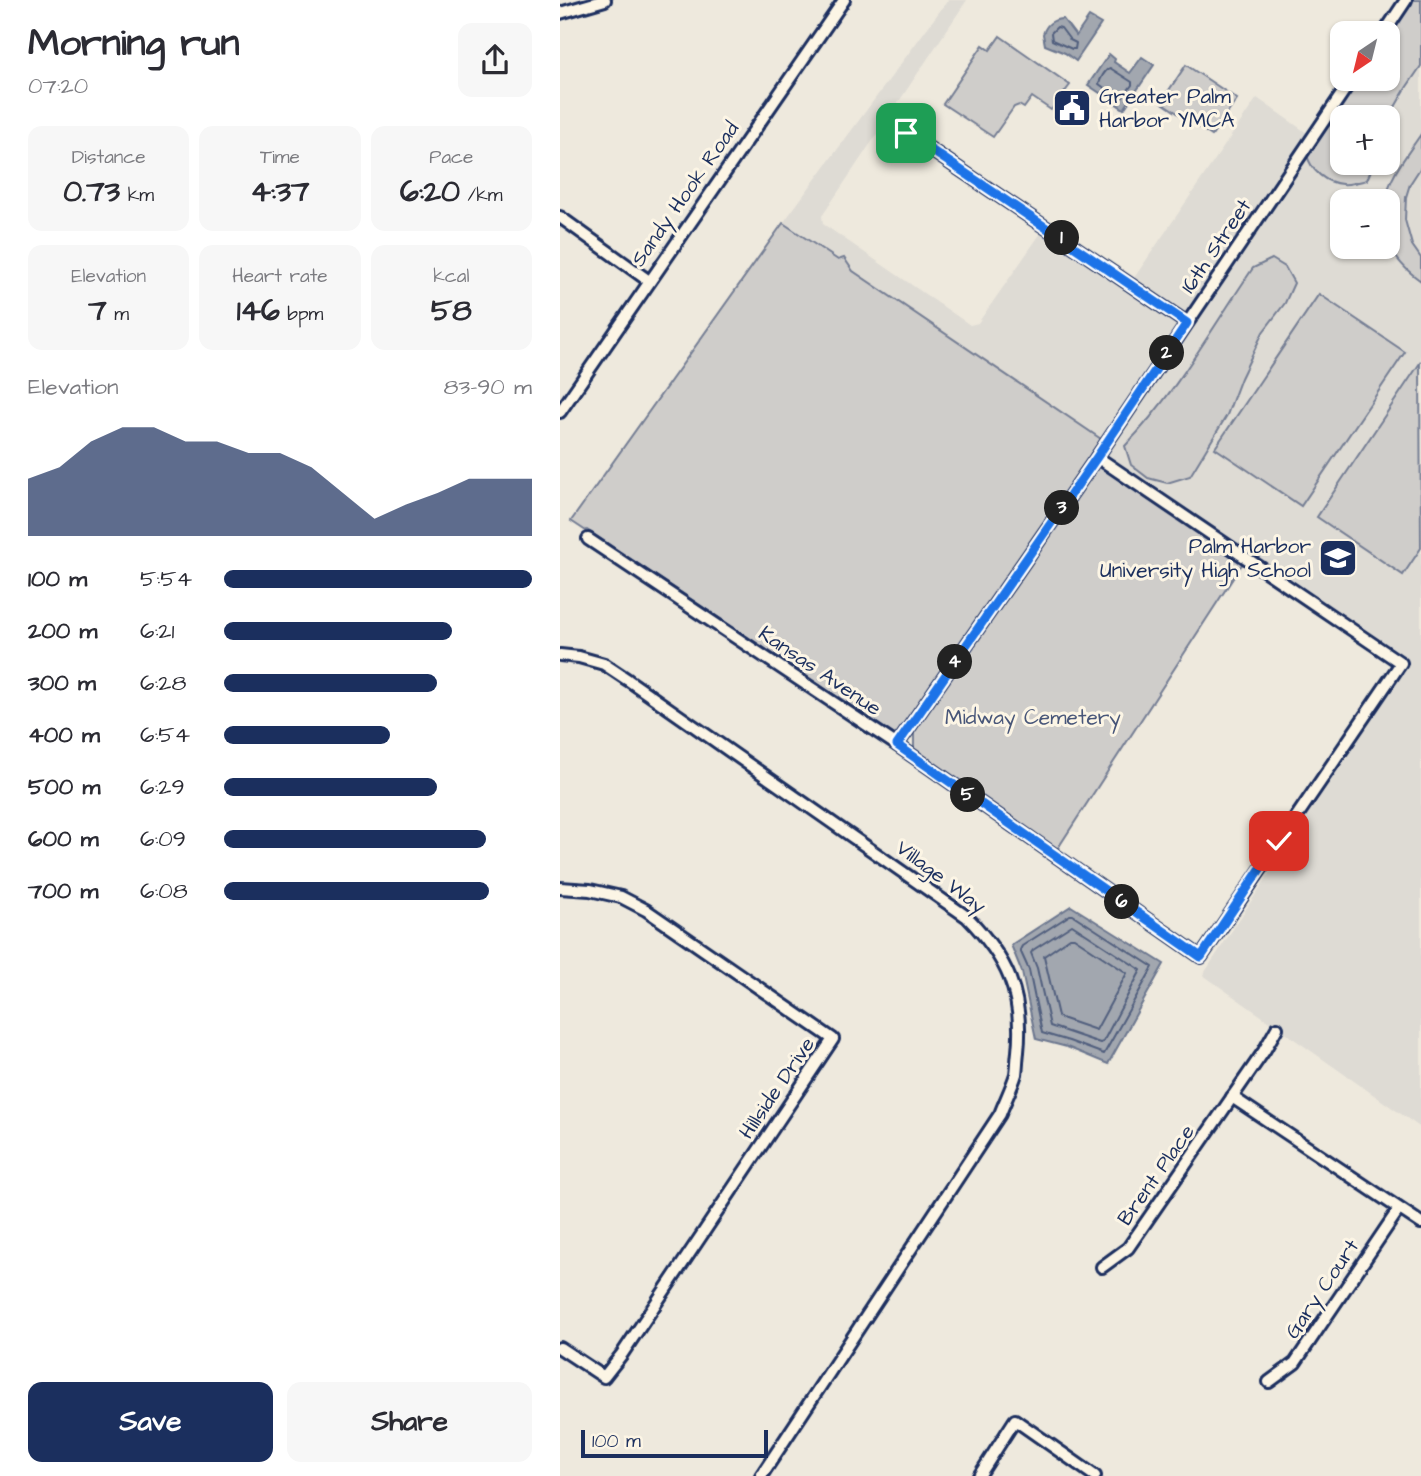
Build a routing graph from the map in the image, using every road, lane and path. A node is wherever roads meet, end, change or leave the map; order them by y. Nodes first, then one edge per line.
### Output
1 (606, 0) edge
2 (844, 0) edge
3 (1406, 0) edge
4 (560, 13) edge
5 (1392, 21) edge
6 (1344, 91) edge
7 (906, 133) dead end
8 (560, 217) edge
9 (649, 281) junction
10 (1187, 323) junction
11 (560, 412) edge
12 (1097, 457) junction
13 (588, 539) dead end
14 (560, 655) edge
15 (897, 745) junction
16 (560, 888) edge
17 (1277, 1028) dead end
18 (1233, 1097) junction
19 (1399, 1209) junction
20 (1421, 1223) edge
21 (1102, 1267) dead end
22 (560, 1348) edge
23 (1269, 1382) dead end
24 (761, 1476) edge
25 (979, 1476) edge
26 (1095, 1476) edge

1 - 4 street
2 - 9 street, Sandy Hook Road
3 - 5 street
6 - 10 street, 16th Street
7 - 10 street
8 - 9 street
9 - 11 street, Sandy Hook Road
10 - 12 street, 16th Street
12 - 15 street, 16th Street
12 - 15 street, Kansas Avenue
13 - 15 street, Kansas Avenue
14 - 24 street, Village Way
16 - 22 street, Hillside Drive
17 - 18 street, Brent Place
18 - 19 street
18 - 21 street, Brent Place
19 - 20 street
19 - 23 street, Gary Court
25 - 26 street

